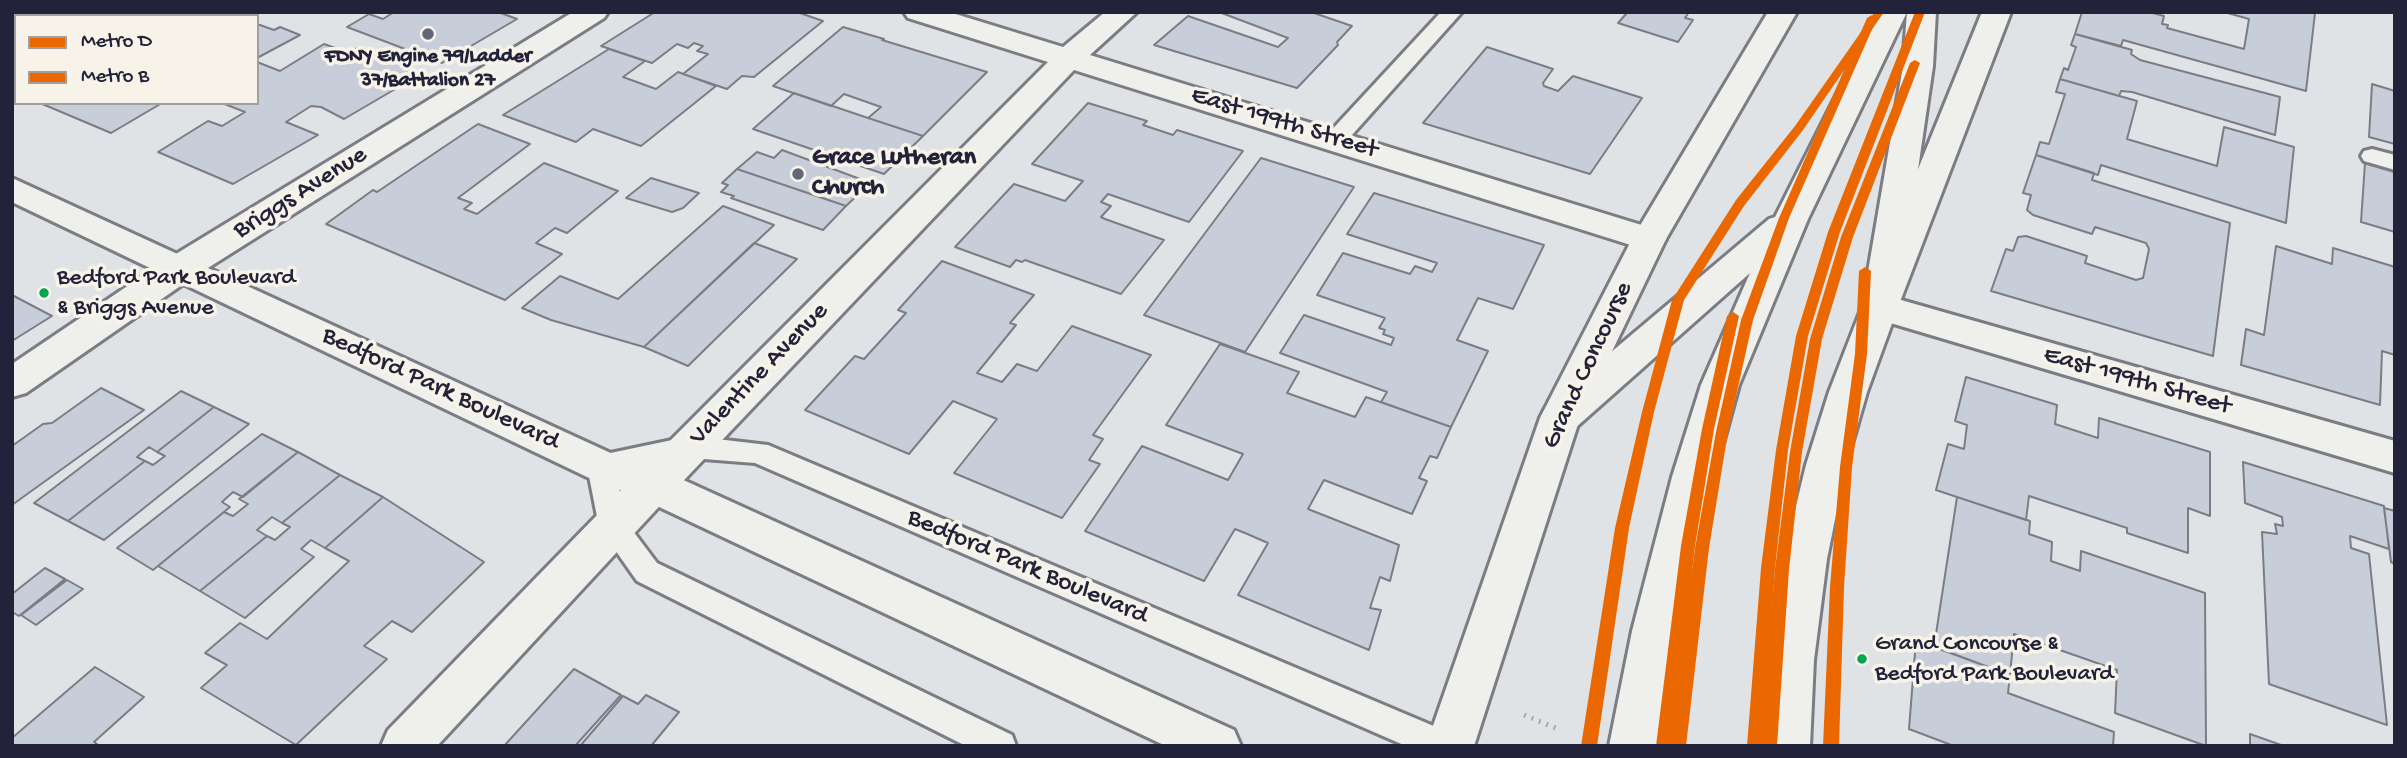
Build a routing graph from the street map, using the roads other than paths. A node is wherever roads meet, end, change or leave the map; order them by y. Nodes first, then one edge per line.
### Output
1 (594, 12) edge
2 (918, 12) edge
3 (1123, 12) edge
4 (1452, 12) edge
5 (1783, 12) edge
6 (1872, 12) edge
7 (1893, 12) edge
8 (1922, 12) edge
9 (1997, 12) edge
10 (1070, 57) junction
11 (1867, 65) junction
12 (1335, 140) junction
13 (2372, 156) dead end
14 (2395, 163) edge
15 (12, 189) edge
16 (1791, 219) junction
17 (1649, 239) junction
18 (180, 269) junction
19 (1880, 307) junction
20 (12, 383) edge
21 (1560, 418) junction
22 (691, 446) junction
23 (2395, 457) edge
24 (601, 466) junction
25 (653, 485) junction
26 (613, 527) junction
27 (405, 746) edge
28 (1000, 746) edge
29 (1217, 746) edge
30 (1443, 746) edge
31 (1450, 746) edge
32 (1633, 746) edge
33 (1786, 746) edge

1 - 18 street, Briggs Avenue
2 - 10 street, East 199th Street
3 - 10 street, Valentine Avenue
4 - 12 lane
5 - 17 street, Grand Concourse
6 - 11 street
7 - 11 street
8 - 19 street
9 - 19 street
10 - 12 street, East 199th Street
10 - 22 street, Valentine Avenue
11 - 16 street
12 - 17 street, East 199th Street
13 - 14 lane
15 - 18 street, Bedford Park Boulevard
16 - 21 street
16 - 32 street
17 - 21 street, Grand Concourse
18 - 20 street, Briggs Avenue
18 - 24 street, Bedford Park Boulevard
19 - 23 street, East 199th Street
19 - 33 street
21 - 31 street, Grand Concourse
22 - 24 lane, Bedford Park Boulevard
22 - 25 street, Valentine Avenue
22 - 30 lane, Bedford Park Boulevard
24 - 25 street, Bedford Park Boulevard
24 - 26 lane
25 - 26 street, Valentine Avenue
25 - 29 street, Bedford Park Boulevard
26 - 27 street, Valentine Avenue
26 - 28 lane

